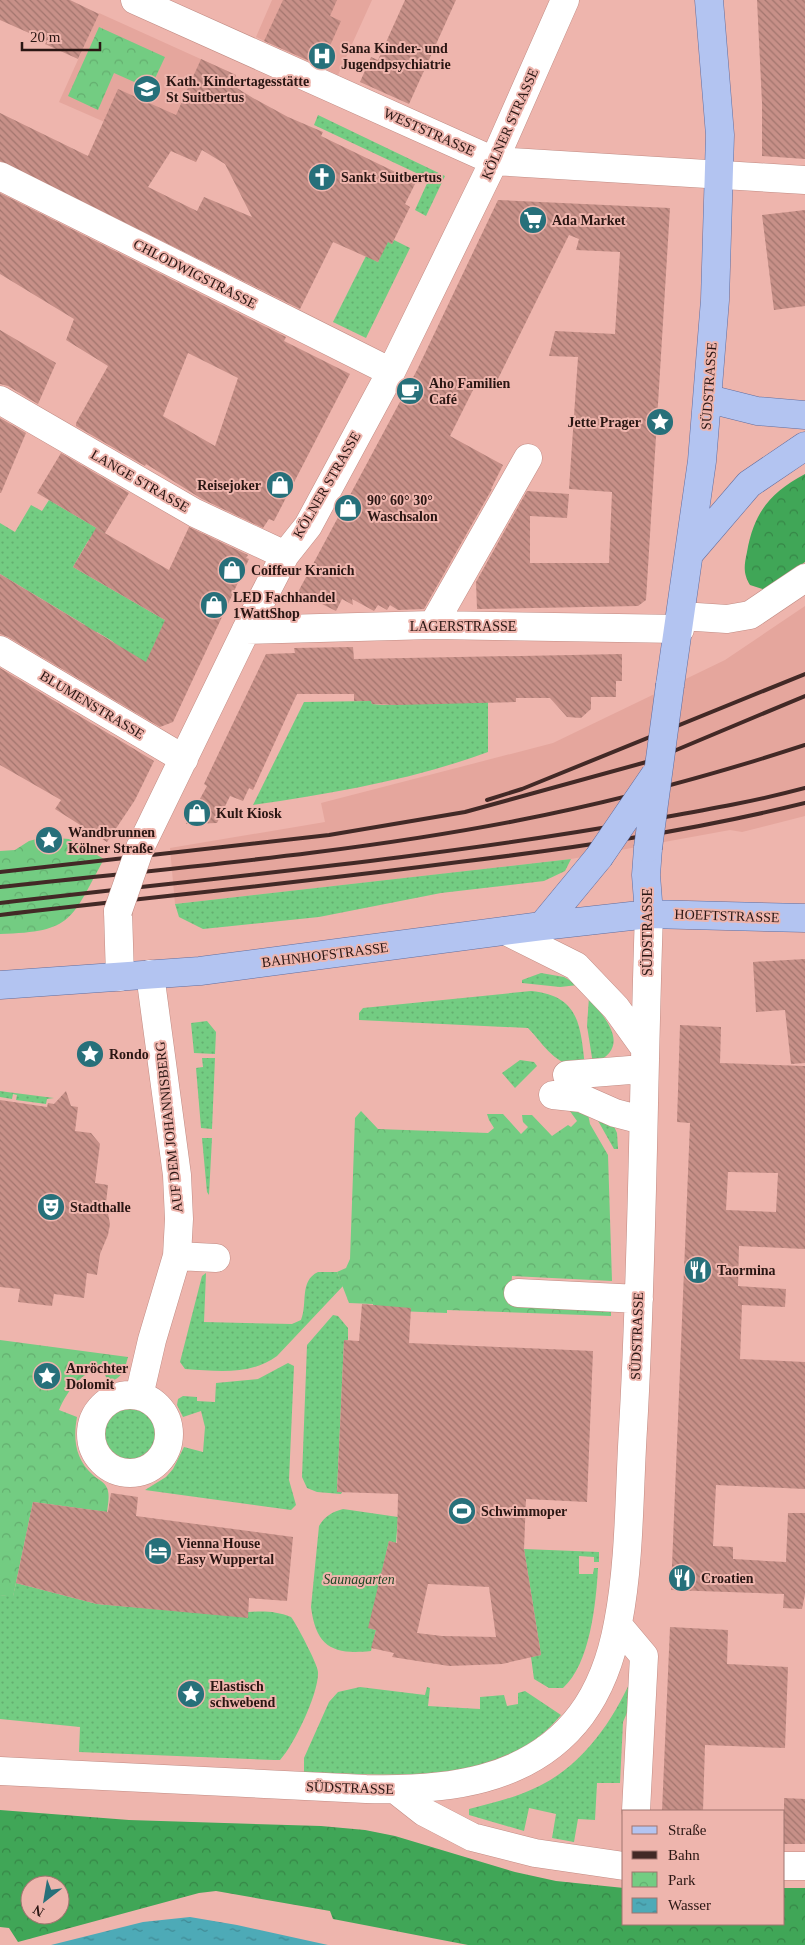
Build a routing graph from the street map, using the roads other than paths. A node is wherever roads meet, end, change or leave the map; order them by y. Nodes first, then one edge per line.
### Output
1 (135, 0) edge
2 (566, 0) edge
3 (709, 0) edge
4 (494, 161) junction
5 (0, 176) edge
6 (719, 176) junction
7 (805, 180) edge
8 (390, 372) junction
9 (709, 399) junction
10 (0, 400) edge
11 (805, 415) edge
12 (805, 446) edge
13 (528, 458) dead end
14 (690, 554) junction
15 (285, 555) junction
16 (805, 578) edge
17 (680, 622) junction
18 (432, 625) junction
19 (246, 630) junction
20 (0, 650) edge
21 (184, 759) junction
22 (659, 770) junction
23 (649, 914) junction
24 (805, 918) edge
25 (542, 926) junction
26 (506, 931) junction
27 (150, 974) junction
28 (120, 976) junction
29 (0, 985) edge
30 (644, 1058) junction
31 (642, 1120) junction
32 (177, 1256) junction
33 (216, 1258) dead end
34 (518, 1293) dead end
35 (639, 1299) junction
36 (139, 1396) dead end
37 (618, 1625) junction
38 (0, 1771) edge
39 (396, 1790) junction
40 (636, 1810) edge
41 (622, 1866) edge
42 (785, 1866) edge
43 (805, 1866) edge

1 - 4 street, WESTSTRASSE
2 - 4 street, KÖLNER STRASSE
3 - 6 main road, SÜDSTRASSE
4 - 6 street, WESTSTRASSE
4 - 8 street, KÖLNER STRASSE
5 - 8 street, CHLODWIGSTRASSE
6 - 7 street, WESTSTRASSE
6 - 9 main road, SÜDSTRASSE
8 - 15 street, KÖLNER STRASSE
9 - 11 main road
9 - 14 main road, SÜDSTRASSE
10 - 15 street, LANGE STRASSE
12 - 14 main road
13 - 18 street
14 - 17 main road, SÜDSTRASSE
15 - 19 street, KÖLNER STRASSE
16 - 17 street, LAGERSTRASSE
17 - 18 street, LAGERSTRASSE
17 - 22 main road, SÜDSTRASSE, bridge
18 - 19 street, LAGERSTRASSE
19 - 21 street, KÖLNER STRASSE
20 - 21 street, BLUMENSTRASSE
21 - 28 street, KÖLNER STRASSE, bridge
22 - 23 main road, SÜDSTRASSE, bridge
22 - 25 main road, bridge
23 - 24 main road, HOEFTSTRASSE
23 - 25 main road, BAHNHOFSTRASSE
23 - 30 street, SÜDSTRASSE
25 - 26 main road, BAHNHOFSTRASSE
26 - 27 main road, BAHNHOFSTRASSE
26 - 30 street
27 - 28 main road, BAHNHOFSTRASSE
27 - 32 street, AUF DEM JOHANNISBERG
28 - 29 main road, BAHNHOFSTRASSE
30 - 31 street, SÜDSTRASSE
30 - 31 street
31 - 35 street, SÜDSTRASSE
32 - 33 street
32 - 36 street, AUF DEM JOHANNISBERG
34 - 35 street
35 - 37 street, SÜDSTRASSE
37 - 39 street, SÜDSTRASSE
37 - 40 street
38 - 39 street, SÜDSTRASSE
39 - 41 street
42 - 43 street

